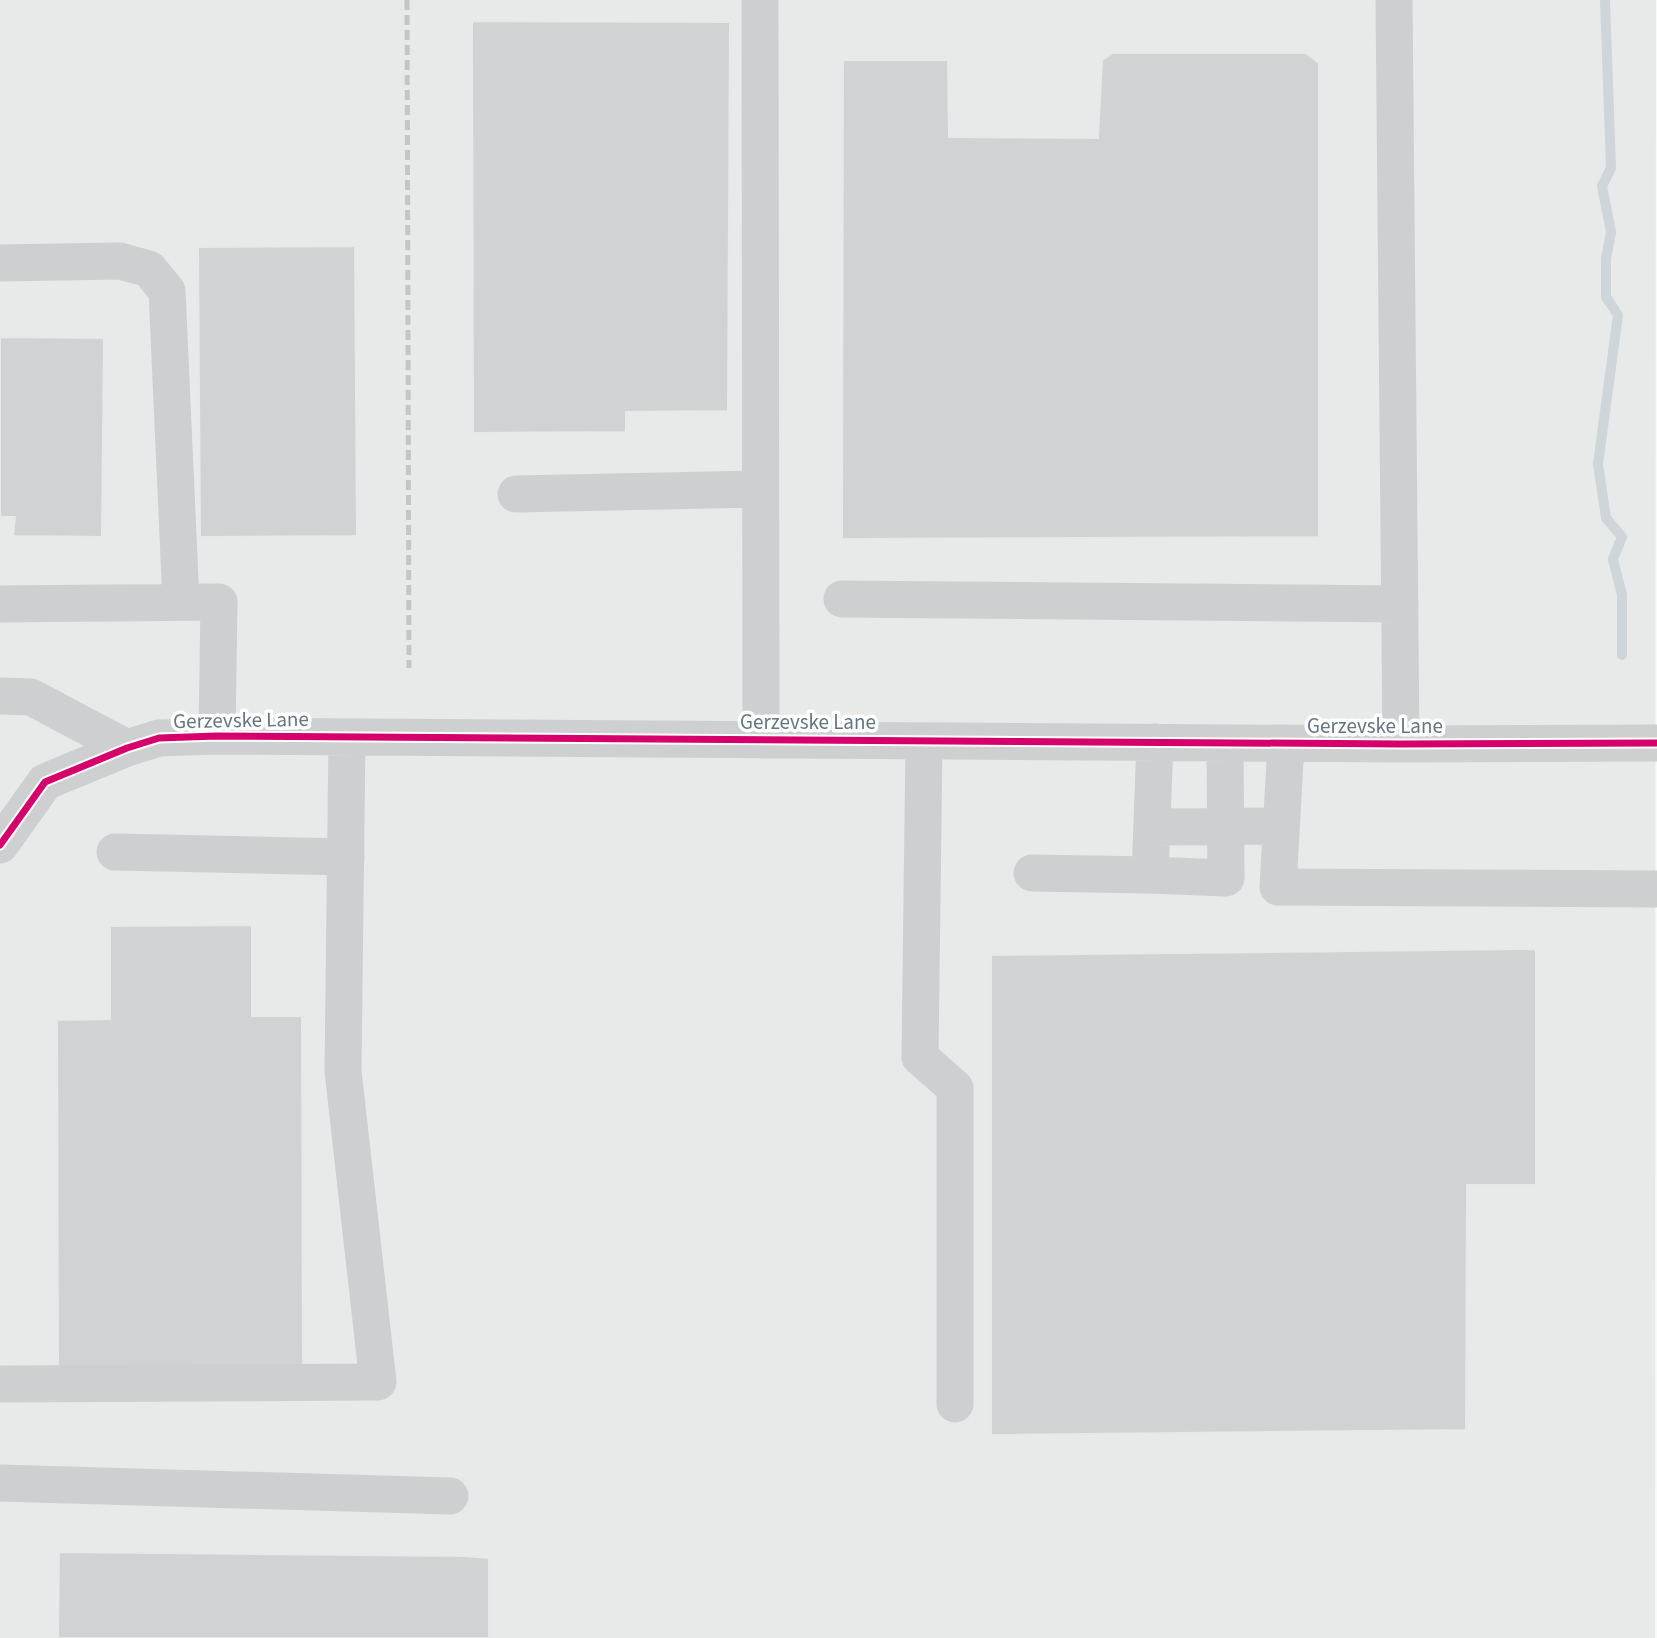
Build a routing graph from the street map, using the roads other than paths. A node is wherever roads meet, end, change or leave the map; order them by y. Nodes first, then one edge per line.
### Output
1 (760, 0) edge
2 (1394, 0) edge
3 (0, 264) edge
4 (759, 489) junction
5 (516, 494) dead end
6 (842, 599) dead end
7 (181, 602) junction
8 (0, 604) edge
9 (1400, 604) junction
10 (0, 696) edge
11 (218, 736) junction
12 (347, 737) junction
13 (761, 740) junction
14 (924, 741) junction
15 (1155, 743) junction
16 (1224, 743) junction
17 (1286, 743) junction
18 (1657, 743) edge
19 (1401, 744) junction
20 (127, 748) junction
21 (1225, 826) junction
22 (1282, 826) junction
23 (1152, 827) junction
24 (0, 845) edge
25 (115, 852) dead end
26 (346, 857) junction
27 (1032, 873) dead end
28 (1150, 875) junction
29 (1657, 889) edge
30 (0, 1384) edge
31 (955, 1404) dead end
32 (0, 1483) edge
33 (450, 1496) dead end

1 - 4 street
2 - 9 street
3 - 7 street
4 - 5 street
4 - 13 street
6 - 9 street
7 - 8 street
7 - 11 street
9 - 19 street
10 - 20 street
11 - 12 street, Gerzevske Lane
11 - 20 street, Gerzevske Lane
12 - 13 street, Gerzevske Lane
12 - 26 street
13 - 14 street, Gerzevske Lane
14 - 15 street, Gerzevske Lane
14 - 31 street
15 - 16 street, Gerzevske Lane
15 - 23 street
16 - 17 street, Gerzevske Lane
16 - 21 street
17 - 19 street, Gerzevske Lane
17 - 22 street
18 - 19 street, Gerzevske Lane
20 - 24 street, Gerzevske Lane
21 - 22 street
21 - 23 street
21 - 28 street
22 - 29 street
23 - 28 street
25 - 26 street
26 - 30 street
27 - 28 street
32 - 33 street

